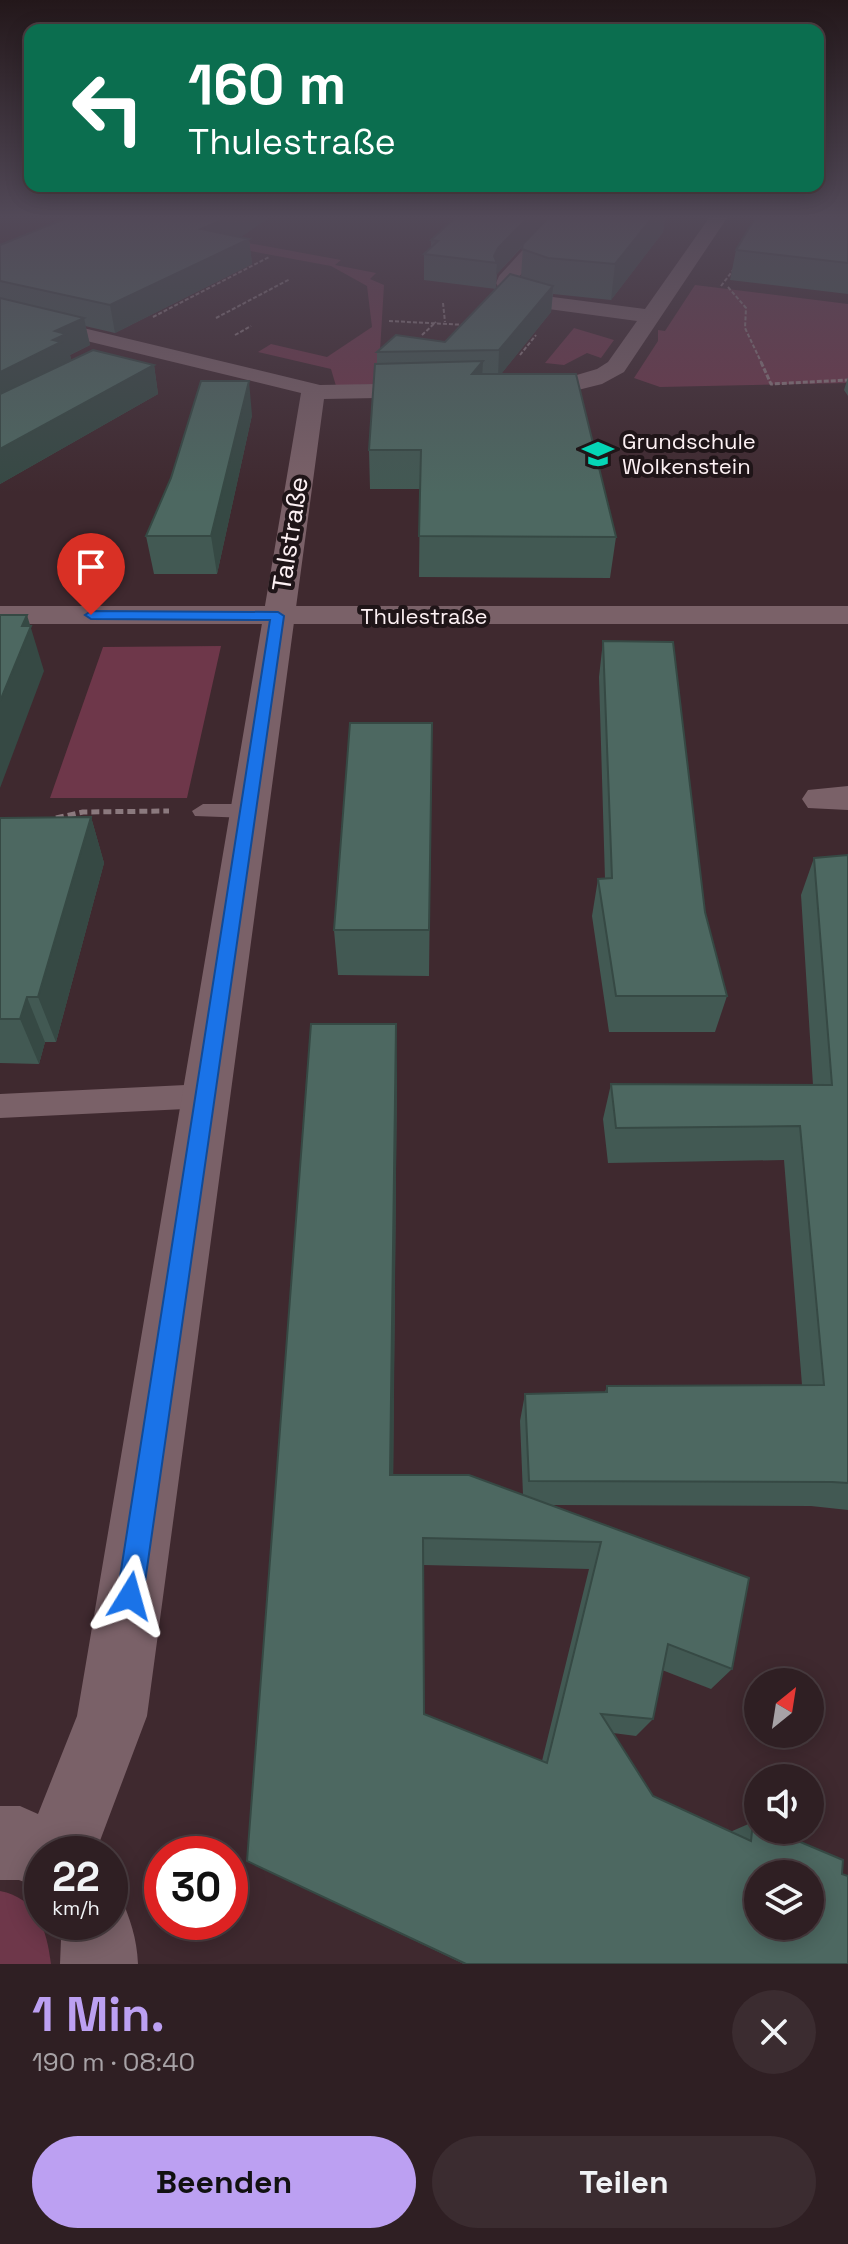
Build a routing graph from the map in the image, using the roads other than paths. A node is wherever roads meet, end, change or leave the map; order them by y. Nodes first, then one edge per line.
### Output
1 (601, 310) edge
2 (655, 310) edge
3 (0, 314) edge
4 (651, 316) junction
5 (137, 347) junction
6 (109, 361) edge
7 (500, 388) edge
8 (453, 389) edge
9 (313, 392) junction
10 (0, 615) edge
11 (848, 615) edge
12 (278, 616) junction
13 (206, 1096) junction
14 (0, 1106) edge
15 (65, 1836) edge
16 (0, 1843) edge
17 (24, 1845) edge
18 (99, 1940) edge
19 (99, 1964) edge

1 - 4 street
2 - 4 street
3 - 5 street
4 - 7 street
5 - 6 street
5 - 9 street
8 - 9 street
9 - 12 street, Talstraße
10 - 12 street, Thulestraße
11 - 12 street, Thulestraße
12 - 13 street, Talstraße
13 - 14 lane
13 - 15 street, Talstraße
16 - 17 street
18 - 19 street

